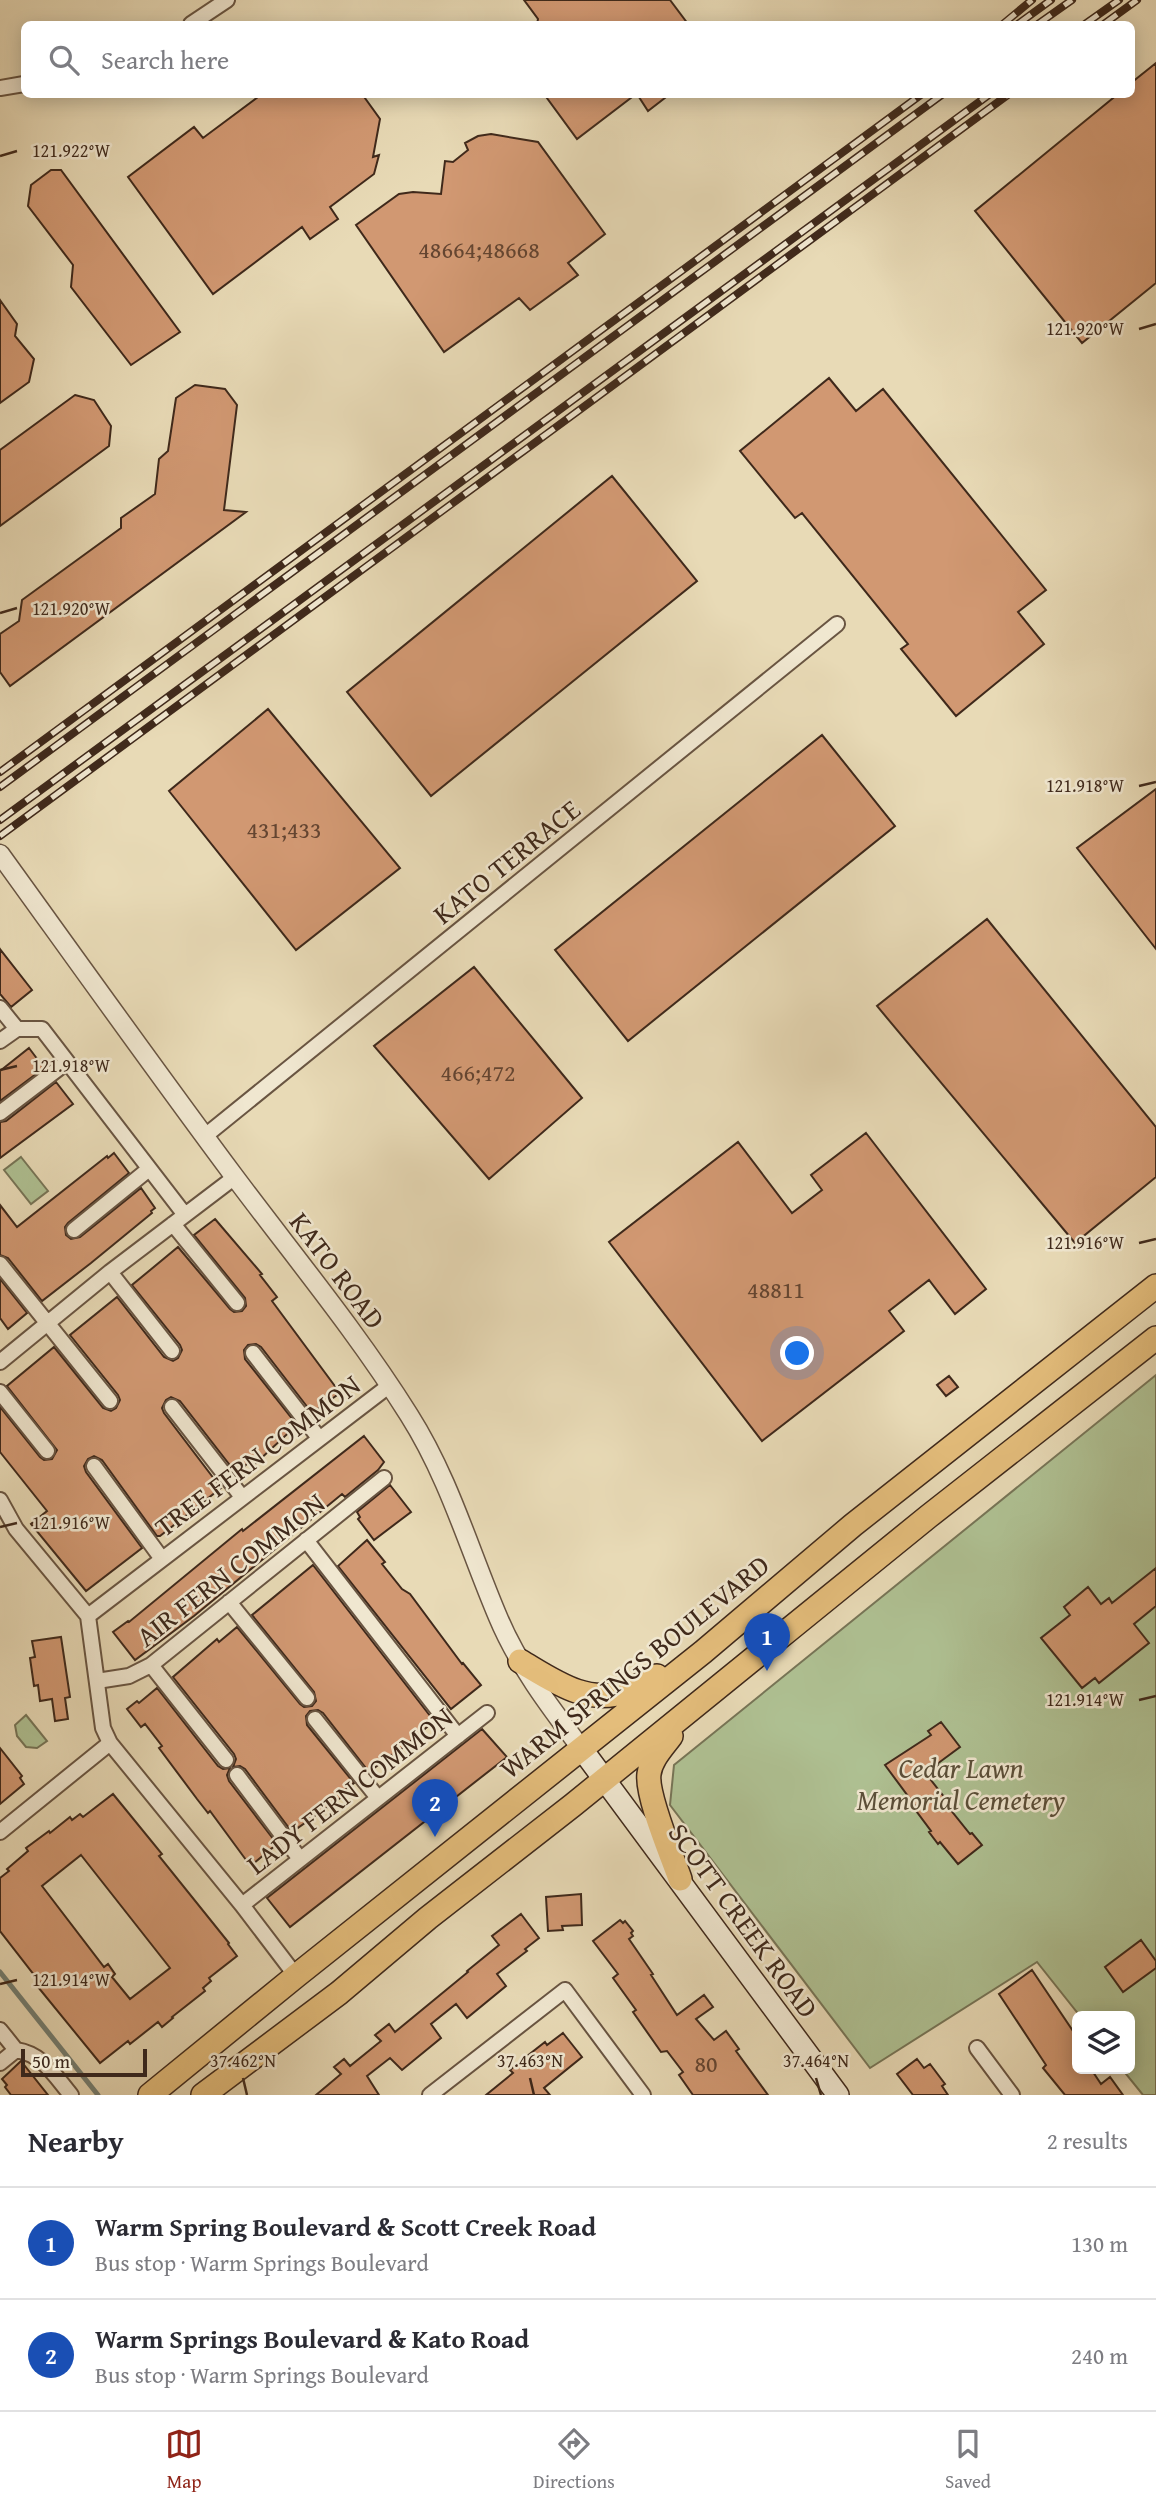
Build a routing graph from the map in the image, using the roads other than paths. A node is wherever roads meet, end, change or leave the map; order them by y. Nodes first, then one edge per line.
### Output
1 (227, 0) edge
2 (196, 21) edge
3 (21, 84) edge
4 (0, 88) edge
5 (837, 624) dead end
6 (0, 855) edge
7 (0, 1008) edge
8 (17, 1029) junction
9 (0, 1041) edge
10 (66, 1062) junction
11 (0, 1113) edge
12 (205, 1136) junction
13 (149, 1169) junction
14 (235, 1177) junction
15 (185, 1215) junction
16 (173, 1224) junction
17 (74, 1230) dead end
18 (0, 1264) edge
19 (110, 1272) junction
20 (1156, 1286) edge
21 (237, 1303) dead end
22 (47, 1323) junction
23 (1156, 1338) edge
24 (172, 1351) dead end
25 (253, 1353) dead end
26 (0, 1362) edge
27 (390, 1385) junction
28 (0, 1392) edge
29 (110, 1401) dead end
30 (172, 1407) dead end
31 (319, 1438) junction
32 (47, 1451) dead end
33 (93, 1466) dead end
34 (384, 1478) dead end
35 (242, 1497) junction
36 (0, 1501) edge
37 (306, 1540) junction
38 (162, 1559) junction
39 (229, 1602) junction
40 (88, 1616) junction
41 (703, 1652) junction
42 (520, 1661) junction
43 (151, 1665) junction
44 (97, 1681) junction
45 (307, 1699) dead end
46 (693, 1707) junction
47 (487, 1713) dead end
48 (315, 1718) dead end
49 (458, 1736) junction
50 (110, 1743) junction
51 (581, 1748) junction
52 (226, 1760) dead end
53 (237, 1775) dead end
54 (604, 1779) junction
55 (378, 1798) junction
56 (0, 1832) edge
57 (300, 1859) junction
58 (680, 1879) junction
59 (242, 1905) junction
60 (296, 1976) junction
61 (0, 2030) edge
62 (977, 2048) dead end
63 (16, 2050) junction
64 (0, 2063) edge
65 (206, 2093) edge
66 (71, 2095) edge
67 (150, 2095) edge
68 (430, 2095) edge
69 (643, 2095) edge
70 (838, 2095) edge
71 (1012, 2095) edge

1 - 2 street
3 - 4 street
5 - 12 street, KATO TERRACE
6 - 12 street, KATO ROAD
7 - 8 street
8 - 9 street
8 - 10 street
10 - 11 street
10 - 13 street
12 - 14 street, KATO ROAD
13 - 15 street
13 - 17 street
14 - 15 street
14 - 27 street, KATO ROAD
15 - 16 street
16 - 19 street
16 - 21 street
18 - 22 street
19 - 22 street
19 - 24 street
20 - 41 main road, WARM SPRINGS BOULEVARD
22 - 26 street
22 - 29 street
23 - 46 main road
25 - 31 street
27 - 31 street, TREE FERN COMMON
27 - 42 street, KATO ROAD
28 - 32 street
30 - 35 street
31 - 35 street, TREE FERN COMMON
33 - 38 street
34 - 37 street, AIR FERN COMMON
35 - 38 street, TREE FERN COMMON
36 - 40 street
37 - 39 street, AIR FERN COMMON
37 - 49 street
38 - 40 street, TREE FERN COMMON
39 - 43 street, AIR FERN COMMON
39 - 45 street
40 - 44 street
41 - 42 main road
41 - 51 main road, WARM SPRINGS BOULEVARD
42 - 51 street, KATO ROAD
43 - 44 street, AIR FERN COMMON
43 - 52 street
44 - 50 street
46 - 54 main road
46 - 58 main road
47 - 49 street, LADY FERN COMMON
48 - 55 street
49 - 55 street, LADY FERN COMMON
50 - 56 street
50 - 59 street
51 - 54 main road, SCOTT CREEK ROAD
51 - 60 main road, WARM SPRINGS BOULEVARD
53 - 57 street
54 - 58 main road, SCOTT CREEK ROAD
54 - 65 main road
55 - 57 street, LADY FERN COMMON
57 - 59 street, LADY FERN COMMON
58 - 70 main road, SCOTT CREEK ROAD
59 - 60 street
60 - 65 main road
60 - 67 main road, WARM SPRINGS BOULEVARD
61 - 63 street
62 - 71 street
63 - 64 street
63 - 66 street
68 - 69 street

